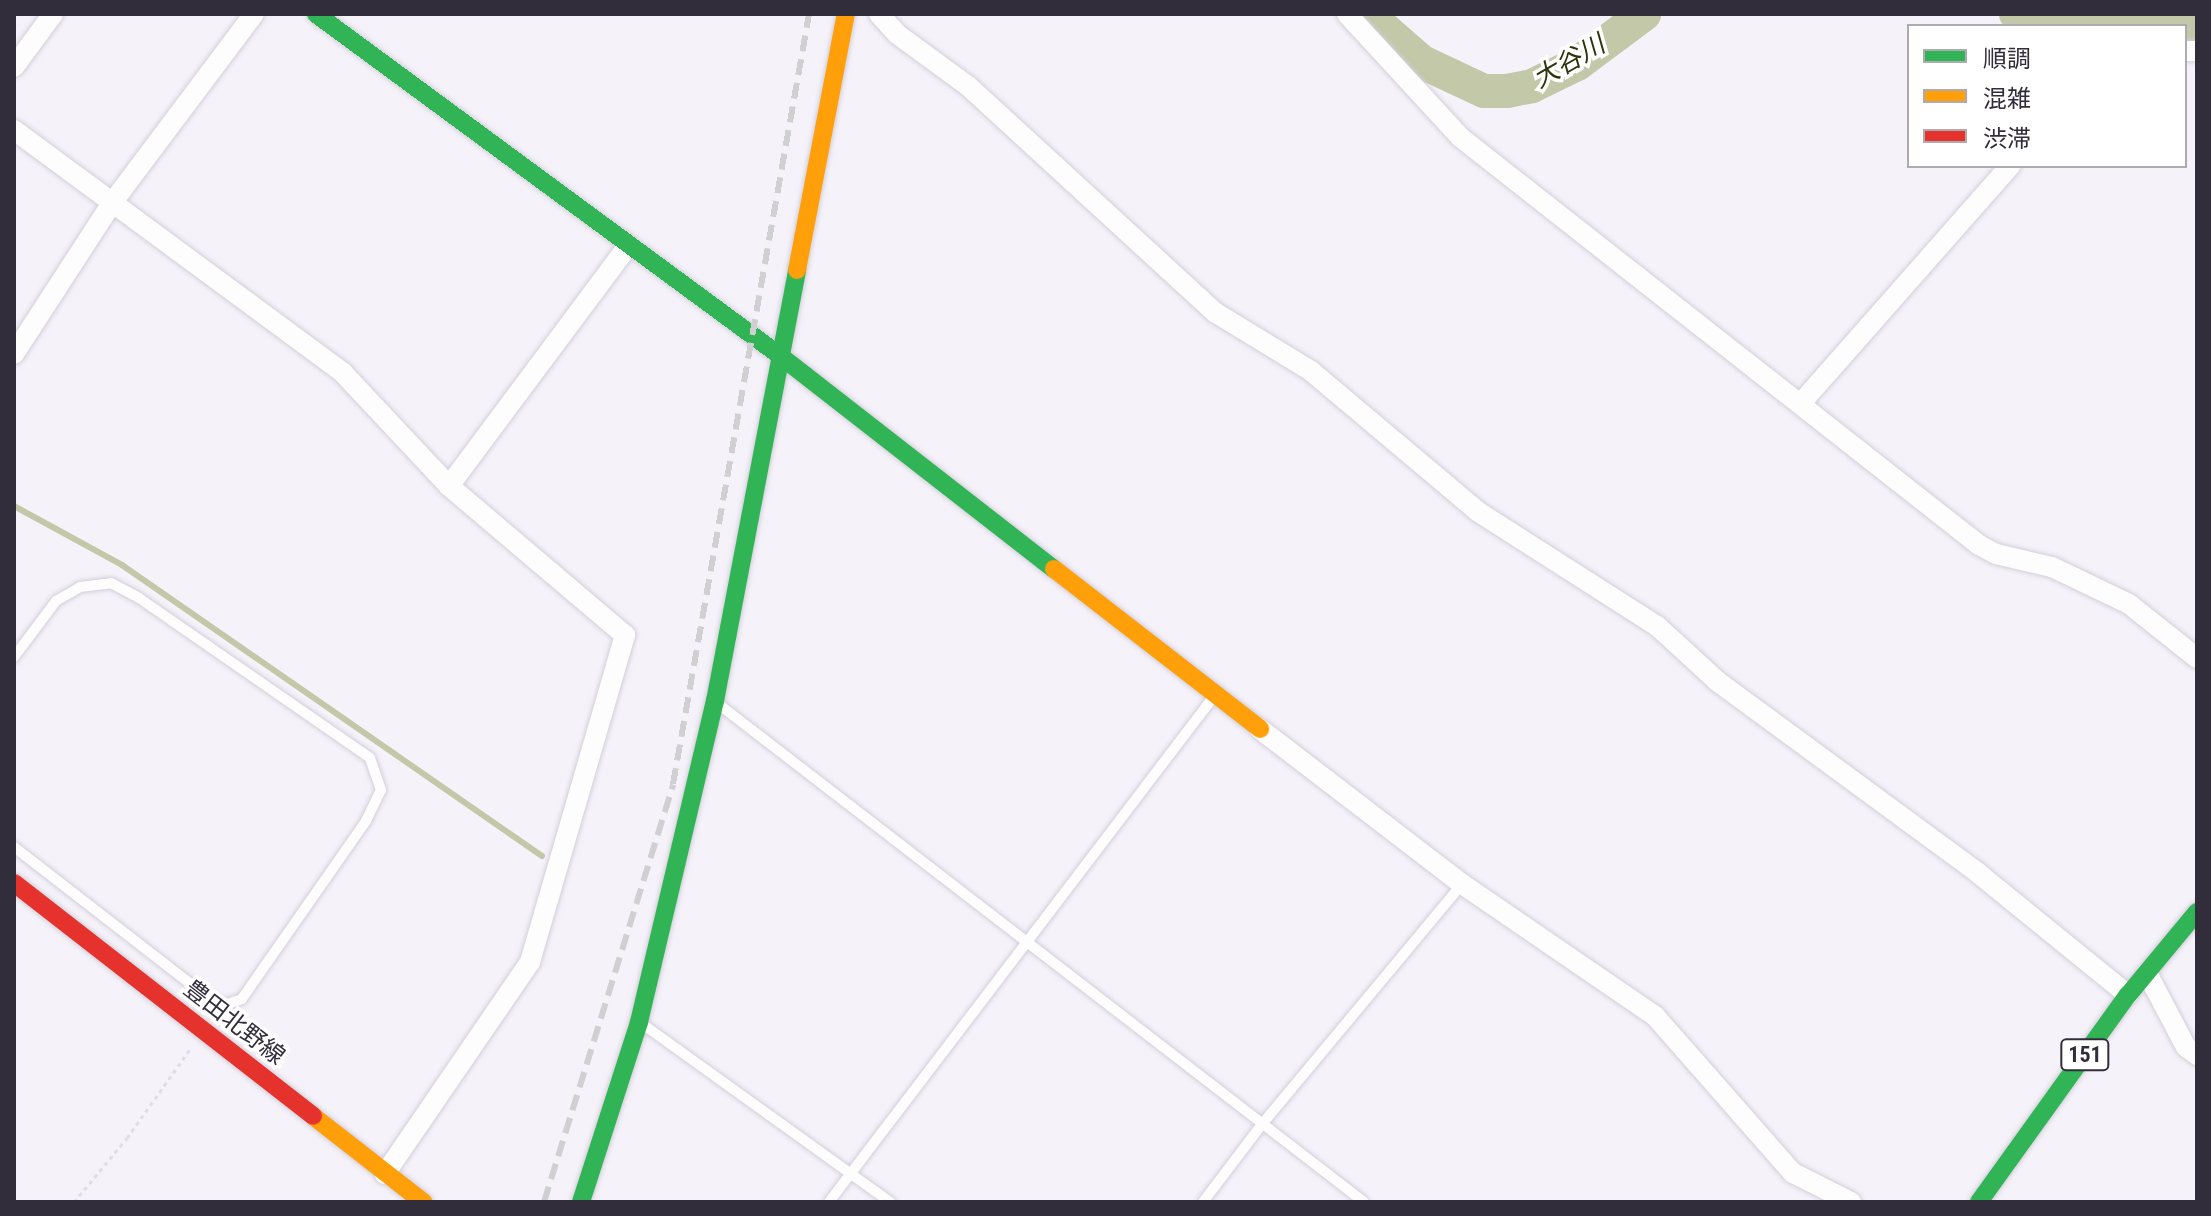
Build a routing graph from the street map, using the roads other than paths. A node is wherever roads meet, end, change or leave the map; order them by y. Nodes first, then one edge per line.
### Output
1 (53, 14) edge
2 (254, 14) edge
3 (316, 14) edge
4 (846, 14) edge
5 (879, 14) edge
6 (1347, 14) edge
7 (14, 67) edge
8 (14, 130) edge
9 (2008, 168) edge
10 (112, 203) junction
11 (628, 246) junction
12 (14, 354) edge
13 (779, 355) junction
14 (1802, 402) junction
15 (449, 486) junction
16 (14, 657) edge
17 (2197, 658) edge
18 (1216, 693) junction
19 (715, 701) junction
20 (1260, 729) joint
21 (14, 847) edge
22 (14, 883) edge
23 (1462, 884) junction
24 (2197, 912) edge
25 (1030, 941) junction
26 (2148, 975) junction
27 (2128, 995) junction
28 (639, 1022) junction
29 (2197, 1055) edge
30 (1263, 1123) junction
31 (852, 1172) junction
32 (385, 1174) junction
33 (423, 1202) edge
34 (581, 1202) edge
35 (829, 1202) edge
36 (890, 1202) edge
37 (1203, 1202) edge
38 (1364, 1202) edge
39 (1851, 1202) edge
40 (1979, 1202) edge

1 - 7 street
2 - 10 street
3 - 11 street
4 - 13 street
5 - 27 street
6 - 14 street
8 - 10 street
9 - 14 street
10 - 12 street
10 - 15 street
11 - 13 street
11 - 15 street
13 - 18 street
13 - 19 street
14 - 17 street
15 - 32 street
16 - 21 lane
18 - 20 street
18 - 25 lane
19 - 25 lane
19 - 28 street
20 - 23 street
22 - 32 street, 豊田北野線
23 - 30 lane
23 - 39 street
24 - 26 street, 151
25 - 30 lane
25 - 31 lane
26 - 27 street, 151
26 - 29 street
27 - 40 street, 151
28 - 31 lane
28 - 34 street
30 - 37 lane
30 - 38 lane
31 - 35 lane
31 - 36 lane
32 - 33 street, 豊田北野線

